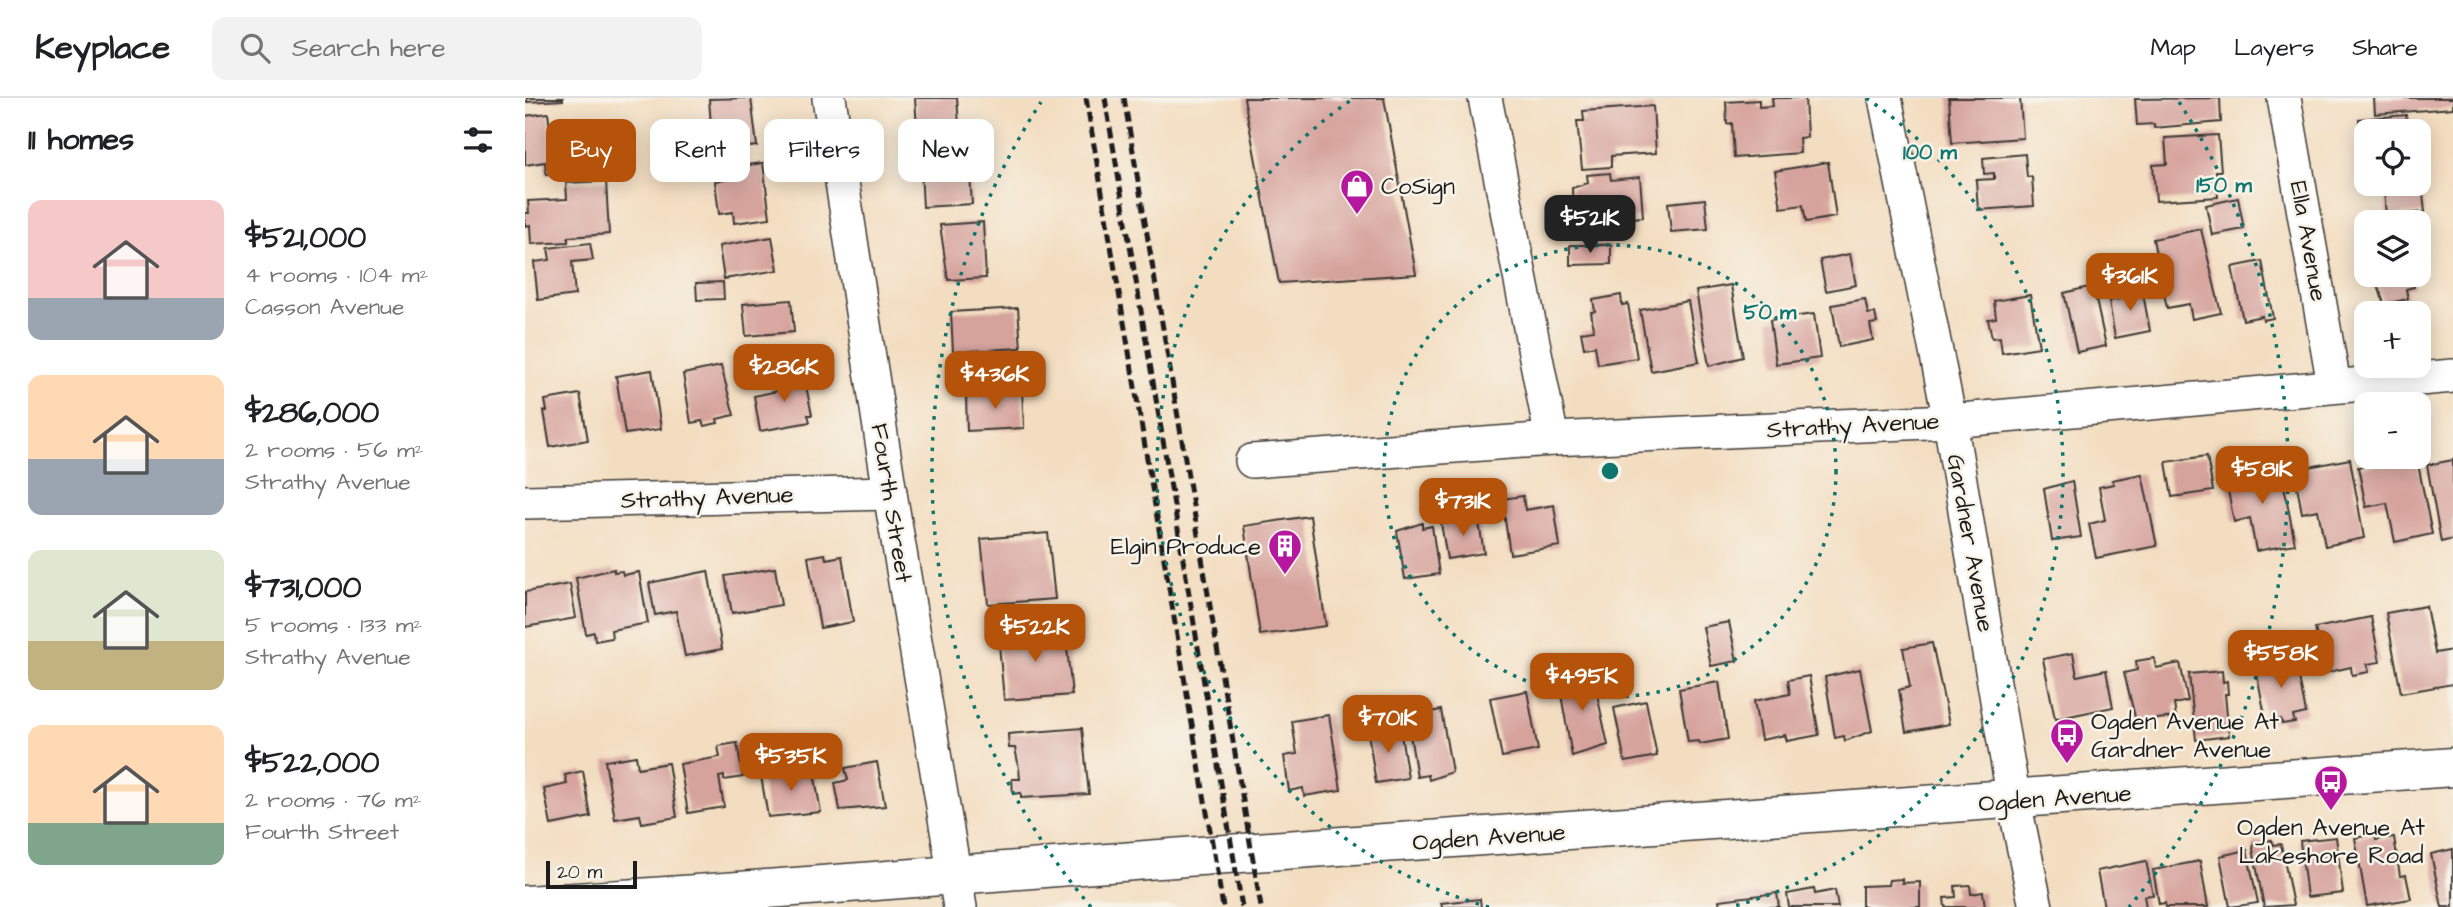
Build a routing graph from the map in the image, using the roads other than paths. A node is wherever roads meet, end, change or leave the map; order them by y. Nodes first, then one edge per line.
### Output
1 (829, 98) edge
2 (1485, 98) edge
3 (1885, 98) edge
4 (2284, 98) edge
5 (2453, 376) edge
6 (2334, 385) junction
7 (1950, 421) junction
8 (1552, 439) junction
9 (1252, 461) dead end
10 (890, 493) junction
11 (525, 502) edge
12 (2453, 767) edge
13 (2014, 801) junction
14 (958, 892) edge
15 (525, 905) edge
16 (568, 905) edge
17 (2036, 907) edge

1 - 10 street, Fourth Street
2 - 8 street
3 - 7 street, Gardner Avenue
4 - 6 street, Ella Avenue
5 - 6 street, Strathy Avenue
6 - 7 street, Strathy Avenue
7 - 8 street, Strathy Avenue
7 - 13 street, Gardner Avenue
8 - 9 street, Strathy Avenue
10 - 11 street, Strathy Avenue
10 - 14 street, Fourth Street
12 - 13 street, Ogden Avenue
13 - 14 street, Ogden Avenue
13 - 17 street, Gardner Avenue
14 - 16 street, Ogden Avenue
15 - 16 street, Ogden Avenue

